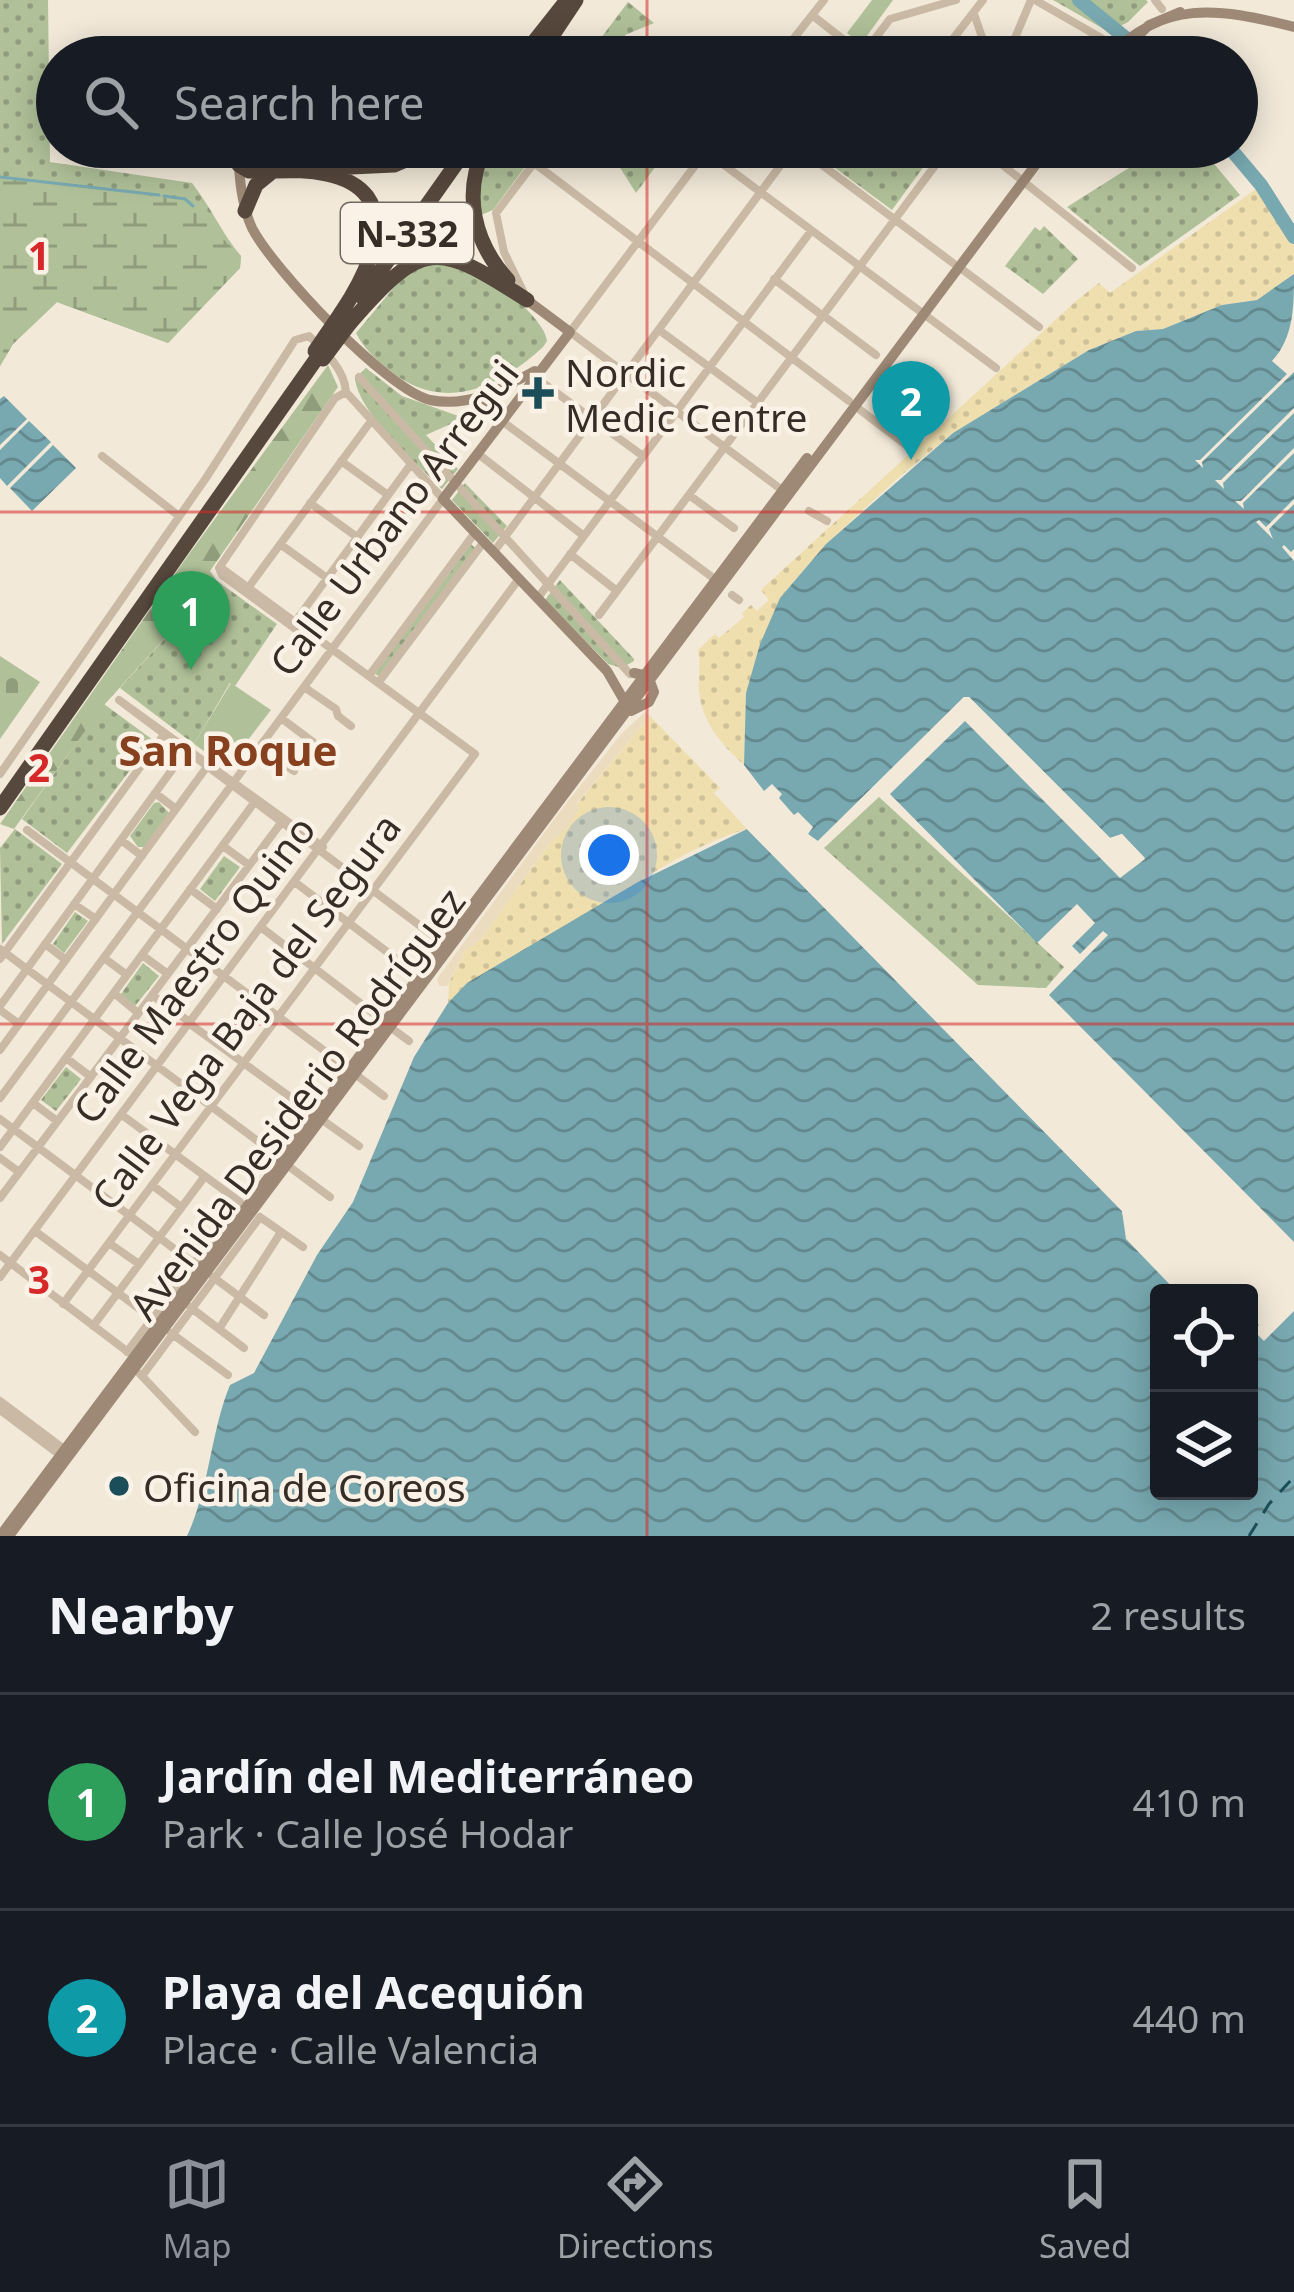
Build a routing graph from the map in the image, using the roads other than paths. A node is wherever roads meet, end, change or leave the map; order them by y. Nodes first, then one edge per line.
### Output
1 (572, 0) edge
2 (824, 0) edge
3 (956, 0) edge
4 (983, 0) edge
5 (1033, 0) edge
6 (1186, 0) edge
7 (1159, 5) edge
8 (1207, 6) edge
9 (974, 12) junction
10 (812, 15) junction
11 (1144, 22) junction
12 (1294, 31) edge
13 (545, 36) edge
14 (796, 36) edge
15 (838, 36) edge
16 (878, 36) edge
17 (956, 36) edge
18 (981, 36) edge
19 (1016, 36) edge
20 (1094, 36) edge
21 (1132, 36) edge
22 (239, 168) edge
23 (268, 168) edge
24 (286, 168) edge
25 (452, 168) edge
26 (478, 168) edge
27 (530, 168) edge
28 (541, 168) edge
29 (691, 168) edge
30 (728, 168) edge
31 (780, 168) edge
32 (824, 168) edge
33 (933, 168) edge
34 (1007, 168) edge
35 (1029, 168) edge
36 (1021, 179) junction
37 (760, 193) junction
38 (245, 211) junction
39 (895, 220) junction
40 (811, 231) junction
41 (638, 242) junction
42 (956, 265) junction
43 (859, 267) junction
44 (1132, 268) dead end
45 (774, 279) junction
46 (693, 284) junction
47 (527, 300) junction
48 (819, 313) dead end
49 (921, 313) junction
50 (547, 315) junction
51 (346, 318) junction
52 (828, 320) dead end
53 (743, 321) junction
54 (1039, 327) dead end
55 (659, 330) junction
56 (570, 332) junction
57 (555, 350) junction
58 (319, 355) junction
59 (875, 355) dead end
60 (791, 358) junction
61 (709, 367) junction
62 (996, 368) dead end
63 (539, 371) junction
64 (627, 374) junction
65 (359, 377) dead end
66 (514, 382) junction
67 (346, 392) junction
68 (474, 399) junction
69 (758, 403) junction
70 (852, 404) junction
71 (676, 412) junction
72 (594, 419) junction
73 (371, 421) junction
74 (502, 421) junction
75 (724, 448) junction
76 (910, 448) dead end
77 (477, 453) junction
78 (102, 456) dead end
79 (644, 456) junction
80 (247, 458) junction
81 (341, 461) junction
82 (411, 464) junction
83 (561, 465) junction
84 (456, 482) junction
85 (785, 493) junction
86 (388, 495) junction
87 (689, 495) junction
88 (443, 499) junction
89 (535, 499) junction
90 (610, 501) junction
91 (310, 503) junction
92 (809, 511) dead end
93 (179, 516) junction
94 (826, 521) dead end
95 (737, 530) dead end
96 (506, 536) junction
97 (584, 536) junction
98 (357, 537) junction
99 (658, 537) junction
100 (478, 538) junction
101 (280, 544) junction
102 (493, 554) junction
103 (570, 554) junction
104 (221, 571) junction
105 (327, 578) junction
106 (518, 580) junction
107 (716, 580) junction
108 (549, 583) junction
109 (248, 588) junction
110 (617, 591) junction
111 (536, 600) junction
112 (599, 615) dead end
113 (295, 622) junction
114 (330, 651) junction
115 (607, 671) junction
116 (642, 673) junction
117 (373, 680) junction
118 (304, 687) junction
119 (626, 705) junction
120 (419, 716) junction
121 (281, 718) junction
122 (351, 726) dead end
123 (164, 734) junction
124 (313, 742) dead end
125 (259, 748) junction
126 (185, 752) junction
127 (206, 768) junction
128 (2, 771) edge
129 (294, 771) dead end
130 (232, 784) junction
131 (155, 793) junction
132 (254, 803) junction
133 (0, 808) edge
134 (176, 809) junction
135 (281, 823) junction
136 (27, 830) dead end
137 (121, 840) junction
138 (223, 846) junction
139 (321, 849) junction
140 (142, 856) junction
141 (70, 862) junction
142 (249, 866) junction
143 (93, 879) junction
144 (296, 883) junction
145 (190, 889) junction
146 (373, 891) junction
147 (114, 894) junction
148 (74, 904) junction
149 (217, 909) junction
150 (138, 912) junction
151 (96, 919) junction
152 (349, 923) junction
153 (262, 928) junction
154 (161, 929) junction
155 (443, 943) junction
156 (45, 944) junction
157 (187, 949) junction
158 (2, 953) edge
159 (142, 955) junction
160 (104, 958) junction
161 (66, 960) junction
162 (315, 968) junction
163 (27, 969) junction
164 (168, 974) junction
165 (127, 975) junction
166 (419, 976) junction
167 (225, 977) junction
168 (48, 985) junction
169 (113, 994) junction
170 (152, 995) junction
171 (71, 1002) junction
172 (0, 1008) edge
173 (138, 1013) junction
174 (278, 1017) junction
175 (94, 1019) junction
176 (19, 1024) junction
177 (191, 1024) junction
178 (388, 1024) junction
179 (119, 1038) junction
180 (409, 1041) dead end
181 (0, 1050) edge
182 (66, 1058) junction
183 (243, 1063) junction
184 (158, 1067) junction
185 (352, 1072) junction
186 (91, 1076) junction
187 (385, 1096) dead end
188 (0, 1098) edge
189 (33, 1103) junction
190 (211, 1107) junction
191 (122, 1115) junction
192 (318, 1117) junction
193 (0, 1120) edge
194 (57, 1121) junction
195 (13, 1129) junction
196 (358, 1146) dead end
197 (0, 1147) edge
198 (38, 1147) junction
199 (176, 1154) junction
200 (0, 1158) edge
201 (284, 1162) junction
202 (19, 1172) junction
203 (76, 1176) junction
204 (205, 1176) junction
205 (152, 1185) junction
206 (330, 1197) dead end
207 (0, 1198) edge
208 (182, 1207) junction
209 (250, 1209) junction
210 (130, 1215) junction
211 (34, 1231) junction
212 (281, 1232) junction
213 (159, 1237) junction
214 (109, 1243) junction
215 (303, 1247) dead end
216 (0, 1256) edge
217 (10, 1263) junction
218 (139, 1264) junction
219 (204, 1270) junction
220 (88, 1271) junction
221 (0, 1277) edge
222 (117, 1293) junction
223 (242, 1299) junction
224 (63, 1304) junction
225 (188, 1305) junction
226 (264, 1315) dead end
227 (93, 1326) junction
228 (162, 1326) junction
229 (219, 1329) junction
230 (244, 1348) dead end
231 (134, 1363) junction
232 (228, 1375) dead end
233 (0, 1406) edge
234 (195, 1432) dead end
235 (62, 1452) junction
236 (0, 1536) edge
237 (9, 1536) edge

1 - 13 highway
2 - 10 street
3 - 16 street
4 - 9 street
5 - 19 street
5 - 20 street
6 - 7 street
7 - 8 street
7 - 11 street
8 - 11 street
8 - 12 street
9 - 17 street
9 - 18 street
10 - 14 street
10 - 15 street
11 - 21 street
22 - 38 street
23 - 38 highway
24 - 51 highway
25 - 51 highway, N-332
26 - 47 highway
27 - 47 street
28 - 41 street
29 - 41 street, Calle Urbano Arregui
30 - 37 street
31 - 37 street
32 - 39 street
33 - 39 street
34 - 36 street
35 - 36 street
36 - 42 street
36 - 44 street
37 - 40 street
37 - 46 street
38 - 68 street
39 - 42 street
39 - 43 street
40 - 43 street
40 - 45 street
41 - 46 street
41 - 56 street, Calle Urbano Arregui
42 - 49 street
42 - 54 street
43 - 49 street
43 - 60 street
45 - 48 street
45 - 53 street
46 - 53 street
46 - 55 street
47 - 50 street
47 - 51 highway
49 - 62 street
49 - 70 street
50 - 56 street
50 - 57 street
51 - 58 highway, N-332, bridge
52 - 59 street
53 - 60 street
53 - 61 street
55 - 61 street
55 - 64 street
56 - 57 street, Calle Urbano Arregui
56 - 64 street
57 - 63 street, Calle Urbano Arregui
57 - 66 street
58 - 80 highway
58 - 80 highway, N-332
60 - 69 street
60 - 70 street
61 - 69 street
61 - 71 street
63 - 66 street
63 - 72 street
63 - 74 street, Calle Urbano Arregui
64 - 71 street
64 - 72 street
65 - 84 street
66 - 68 street
67 - 73 street
67 - 93 street
67 - 104 street
68 - 74 street
69 - 75 street
70 - 76 street
70 - 85 street
71 - 75 street
71 - 79 street
72 - 79 street
72 - 83 street
73 - 81 street
73 - 82 street
74 - 77 street, Calle Urbano Arregui
74 - 83 street
75 - 85 street
75 - 87 street
77 - 84 street, Calle Urbano Arregui
77 - 89 street
78 - 93 street
79 - 90 street
80 - 133 highway, N-332
81 - 86 street
81 - 91 street
82 - 86 street
82 - 88 street
83 - 89 street
83 - 90 street
84 - 88 street, Calle Urbano Arregui
84 - 96 street
85 - 107 street
85 - 116 street
86 - 98 street
87 - 95 street
87 - 99 street
88 - 100 street
88 - 114 street, Calle Urbano Arregui
89 - 96 street
89 - 97 street
90 - 97 street
90 - 99 street
91 - 98 street
91 - 101 street
92 - 94 street
93 - 128 street
96 - 102 street
96 - 108 street
97 - 103 street
98 - 105 street
99 - 107 street
99 - 110 street
100 - 102 street
100 - 117 street
101 - 105 street
101 - 109 street
102 - 106 street
103 - 108 street
103 - 110 street
104 - 109 street
104 - 114 street
105 - 113 street
106 - 111 street
106 - 120 street, Calle Maestro Quino
107 - 116 street
108 - 111 street
108 - 116 street
109 - 113 street
110 - 112 street
111 - 115 street
113 - 114 street
114 - 117 street
114 - 118 street, Calle Urbano Arregui
114 - 120 street
115 - 116 street
115 - 119 street
116 - 119 street
116 - 119 street
117 - 120 street
118 - 121 street, Calle Urbano Arregui
118 - 122 street
119 - 155 street, Avenida Desiderio Rodríguez
119 - 178 street, Avenida Desiderio Rodríguez
120 - 139 street, Calle Maestro Quino
120 - 146 street, Calle Vega Baja del Segura
121 - 124 street
121 - 125 street, Calle Urbano Arregui
123 - 123 street
123 - 126 street
123 - 130 street
123 - 141 street
125 - 129 street
125 - 130 street, Calle Urbano Arregui
126 - 127 street
126 - 131 street
127 - 130 street
127 - 134 street
130 - 132 street
130 - 139 street
130 - 150 street, Calle Urbano Arregui
131 - 134 street
131 - 137 street
132 - 135 street
132 - 138 street
134 - 140 street
135 - 139 street
135 - 142 street
136 - 141 street
137 - 140 street
137 - 143 street
138 - 142 street
138 - 145 street
139 - 144 street, Calle Maestro Quino
139 - 146 street
140 - 147 street
141 - 143 street
141 - 158 street
142 - 149 street
143 - 147 street
143 - 148 street
144 - 152 street
144 - 153 street, Calle Maestro Quino
145 - 149 street
145 - 154 street
146 - 152 street, Calle Vega Baja del Segura
146 - 155 street
147 - 150 street
147 - 151 street
148 - 151 street
148 - 156 street
149 - 157 street
150 - 154 street
150 - 160 street, Calle Urbano Arregui
151 - 161 street
152 - 162 street, Calle Vega Baja del Segura
152 - 166 street
153 - 162 street
153 - 167 street, Calle Maestro Quino
154 - 157 street
154 - 159 street
155 - 166 street, Avenida Desiderio Rodríguez
156 - 161 street
156 - 163 street
157 - 164 street
157 - 167 street
158 - 163 street
159 - 164 street
159 - 165 street
160 - 165 street
160 - 171 street, Calle Urbano Arregui
161 - 168 street
162 - 174 street, Calle Vega Baja del Segura
162 - 178 street
163 - 168 street
163 - 172 street
164 - 170 street
165 - 169 street
166 - 178 street, Avenida Desiderio Rodríguez
167 - 174 street
167 - 177 street, Calle Maestro Quino
168 - 171 street
168 - 176 street
169 - 173 street
169 - 175 street
170 - 173 street
170 - 177 street
171 - 175 street
171 - 188 street, Calle Urbano Arregui
172 - 176 street
173 - 179 street
174 - 183 street, Calle Vega Baja del Segura
174 - 185 street
175 - 179 street
175 - 182 street
176 - 181 street
177 - 183 street
177 - 184 street, Calle Maestro Quino
178 - 180 street
178 - 185 street, Avenida Desiderio Rodríguez
179 - 184 street
179 - 186 street
182 - 186 street
182 - 189 street
183 - 190 street, Calle Vega Baja del Segura
183 - 192 street
184 - 190 street
184 - 191 street, Calle Maestro Quino
185 - 187 street
185 - 192 street, Avenida Desiderio Rodríguez
186 - 194 street
189 - 194 street
189 - 195 street
190 - 199 street, Calle Vega Baja del Segura
190 - 201 street
191 - 199 street
191 - 203 street, Calle Maestro Quino
192 - 196 street
192 - 201 street, Avenida Desiderio Rodríguez
193 - 195 street
194 - 198 street
195 - 197 street
195 - 198 street
198 - 202 street
198 - 203 street
199 - 204 street
199 - 205 street, Calle Vega Baja del Segura
200 - 202 street
201 - 206 street
201 - 209 street, Avenida Desiderio Rodríguez
202 - 207 street
203 - 210 street
203 - 211 street, Calle Maestro Quino
204 - 208 street
204 - 209 street
205 - 208 street
205 - 210 street, Calle Vega Baja del Segura
208 - 213 street
209 - 212 street
209 - 219 street, Avenida Desiderio Rodríguez
210 - 213 street
210 - 214 street, Calle Vega Baja del Segura
211 - 217 street, Calle Maestro Quino
211 - 220 street
212 - 215 street
212 - 223 street
213 - 218 street
213 - 219 street
214 - 218 street
214 - 220 street, Calle Vega Baja del Segura
216 - 217 street
217 - 221 street, Calle Maestro Quino
217 - 224 street
218 - 222 street
219 - 223 street
219 - 225 street, Avenida Desiderio Rodríguez
219 - 228 street, Avenida Desiderio Rodríguez
220 - 222 street
220 - 224 street, Calle Vega Baja del Segura
222 - 227 street
222 - 228 street
223 - 226 street
223 - 229 street
224 - 227 street
225 - 228 street, Avenida Desiderio Rodríguez
225 - 229 street
227 - 231 street
228 - 231 street, Avenida Desiderio Rodríguez
228 - 232 street
229 - 230 street
231 - 234 street
231 - 235 street, Avenida Desiderio Rodríguez
231 - 237 street, Avenida Desiderio Rodríguez
233 - 235 street
235 - 236 street, Avenida Desiderio Rodríguez

